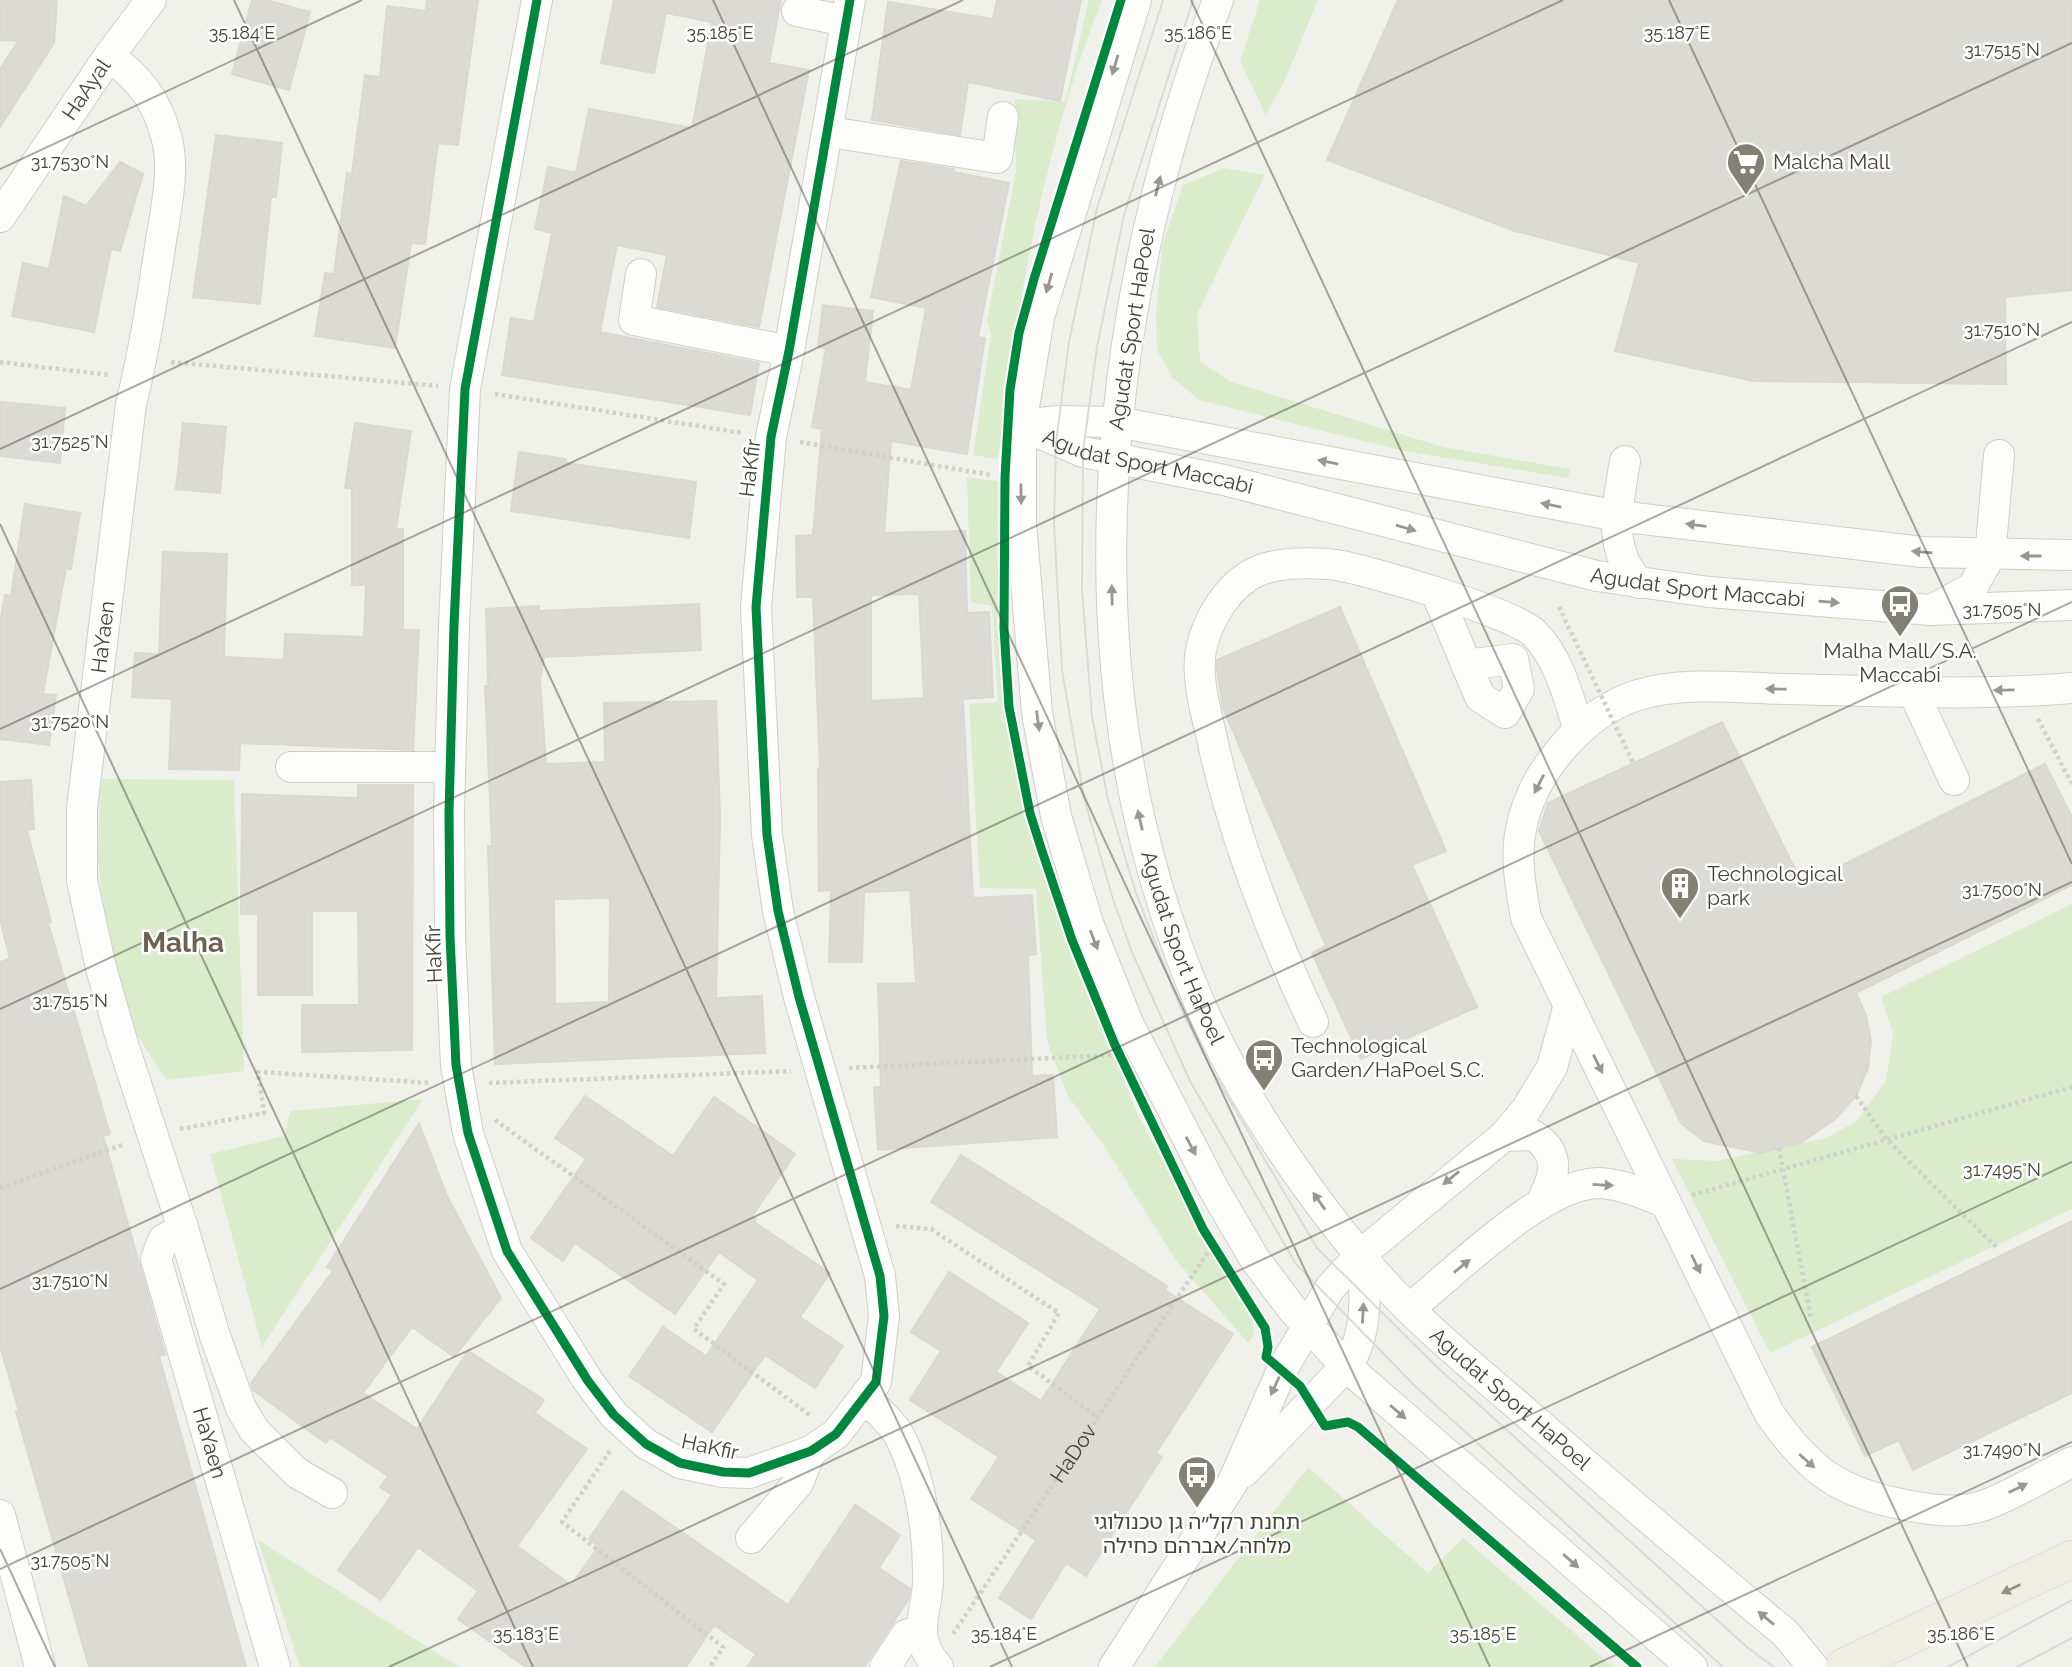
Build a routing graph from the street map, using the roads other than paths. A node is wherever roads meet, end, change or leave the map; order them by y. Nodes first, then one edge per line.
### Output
1 (151, 0) edge
2 (537, 0) edge
3 (1136, 0) edge
4 (1218, 0) edge
5 (797, 11) dead end
6 (848, 11) edge
7 (108, 56) junction
8 (1003, 117) dead end
9 (829, 132) junction
10 (8, 183) edge
11 (0, 217) edge
12 (641, 274) dead end
13 (789, 351) junction
14 (1116, 422) junction
15 (1021, 425) junction
16 (1999, 455) dead end
17 (1113, 458) junction
18 (1625, 461) dead end
19 (1618, 516) junction
20 (2072, 555) edge
21 (1990, 556) junction
22 (1639, 583) junction
23 (1436, 592) junction
24 (2072, 605) edge
25 (1931, 610) junction
26 (1466, 665) dead end
27 (2072, 688) edge
28 (1913, 691) junction
29 (1580, 730) junction
30 (291, 766) dead end
31 (450, 767) junction
32 (1955, 780) dead end
33 (1569, 1005) junction
34 (1313, 1023) dead end
35 (1504, 1136) junction
36 (1675, 1200) junction
37 (1541, 1203) junction
38 (183, 1228) junction
39 (1360, 1255) junction
40 (1409, 1309) junction
41 (1306, 1326) junction
42 (1347, 1367) junction
43 (866, 1399) junction
44 (811, 1451) junction
45 (2072, 1462) edge
46 (1233, 1482) junction
47 (332, 1493) dead end
48 (0, 1515) edge
49 (751, 1538) dead end
50 (2072, 1559) edge
51 (921, 1630) junction
52 (936, 1665) edge
53 (40, 1667) edge
54 (275, 1667) edge
55 (885, 1667) edge
56 (1114, 1667) edge
57 (1692, 1667) edge
58 (1813, 1667) edge
59 (1844, 1667) edge

1 - 7 street, HaAyal
2 - 31 street, HaKfir
3 -> 15 street
14 -> 4 street, Agudat Sport HaPoel
5 - 6 street
6 - 9 street, HaKfir
7 - 10 street, HaAyal
7 - 38 street, HaYaen
8 - 9 street
9 - 13 street, HaKfir
10 - 11 street, HaAyal
12 - 13 street
13 - 43 street, HaKfir
14 - 15 street, Agudat Sport Maccabi
14 - 17 street, Agudat Sport HaPoel
19 -> 14 street, Agudat Sport Maccabi
15 - 17 street, Agudat Sport Maccabi
15 -> 41 street
16 - 21 street
17 -> 22 street, Agudat Sport Maccabi
39 -> 17 street, Agudat Sport HaPoel
18 - 19 street
21 -> 19 street, Agudat Sport Maccabi
19 - 22 street
20 -> 21 street, Agudat Sport Maccabi
21 - 25 street
22 -> 25 street, Agudat Sport Maccabi
23 - 26 street
23 - 29 street
23 - 34 street
24 - 25 street, Agudat Sport Maccabi
27 -> 28 street
28 -> 29 street
28 - 32 street
29 -> 33 street
30 - 31 street
31 - 44 street, HaKfir
33 - 35 street
33 -> 36 street
35 - 37 street
35 -> 39 street
37 -> 36 street
36 -> 45 street
40 -> 37 street
38 - 47 street, HaYaen
38 - 54 street, HaYaen
39 - 40 street, Agudat Sport HaPoel
39 - 41 street
42 -> 39 street
58 -> 40 street, Agudat Sport HaPoel
41 - 42 street
41 -> 46 street
42 - 46 street
42 -> 57 street
43 - 44 street, HaKfir
43 - 51 street
44 - 49 street
46 - 56 street
48 - 53 street
50 -> 59 main road
51 - 52 street
51 - 55 street

